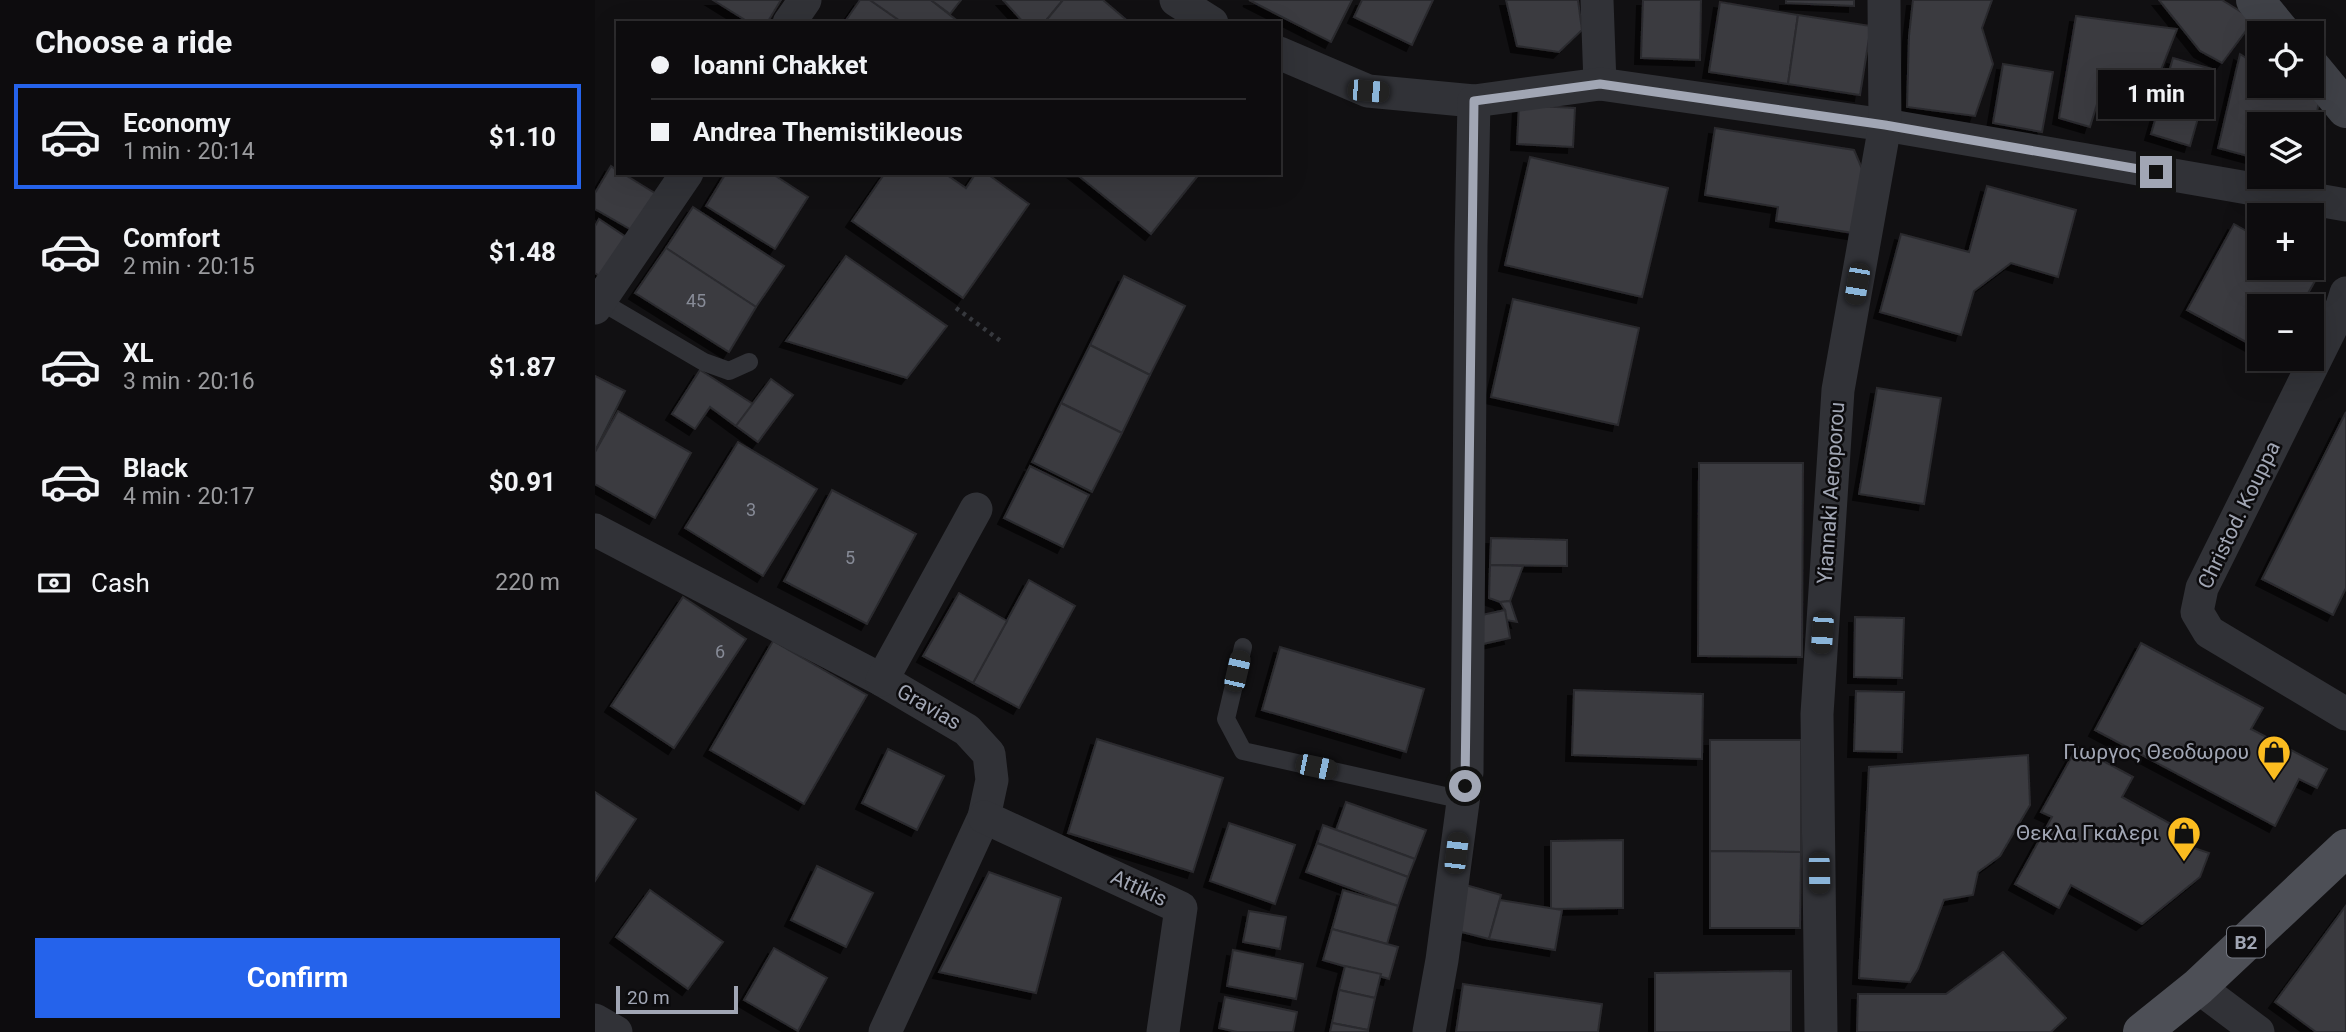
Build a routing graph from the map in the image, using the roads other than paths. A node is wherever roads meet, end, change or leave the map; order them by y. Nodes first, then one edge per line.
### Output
1 (805, 0) edge
2 (1176, 0) edge
3 (1597, 0) edge
4 (1884, 0) edge
5 (2255, 0) edge
6 (790, 21) edge
7 (1209, 21) edge
8 (2272, 21) edge
9 (1281, 54) edge
10 (2324, 82) edge
11 (1600, 84) junction
12 (1474, 101) junction
13 (2346, 109) edge
14 (1885, 125) junction
15 (686, 175) edge
16 (2346, 205) edge
17 (2346, 293) edge
18 (597, 304) edge
19 (749, 362) dead end
20 (976, 509) dead end
21 (595, 530) edge
22 (1243, 647) dead end
23 (882, 680) junction
24 (2346, 714) edge
25 (1463, 800) junction
26 (984, 817) junction
27 (2346, 848) edge
28 (2198, 987) junction
29 (595, 1020) edge
30 (2155, 1030) edge
31 (616, 1032) edge
32 (885, 1032) edge
33 (1163, 1032) edge
34 (1429, 1032) edge
35 (1821, 1032) edge
36 (2258, 1032) edge

1 - 6 street
2 - 7 street
3 - 11 street
4 - 14 street, Yiannaki Aeroporou
5 - 8 main road
9 - 12 street
10 - 13 main road
11 - 12 street
11 - 14 street
12 - 25 street
14 - 16 street
14 - 35 street, Yiannaki Aeroporou
15 - 18 street
17 - 24 street, Christod. Kouppa
18 - 19 lane
20 - 23 street
21 - 23 street, Gravias
22 - 25 lane
23 - 26 street, Gravias
25 - 34 street
26 - 32 street, Gravias
26 - 33 street, Attikis
27 - 28 main road, B2
28 - 30 main road, B2
28 - 36 street
29 - 31 street

